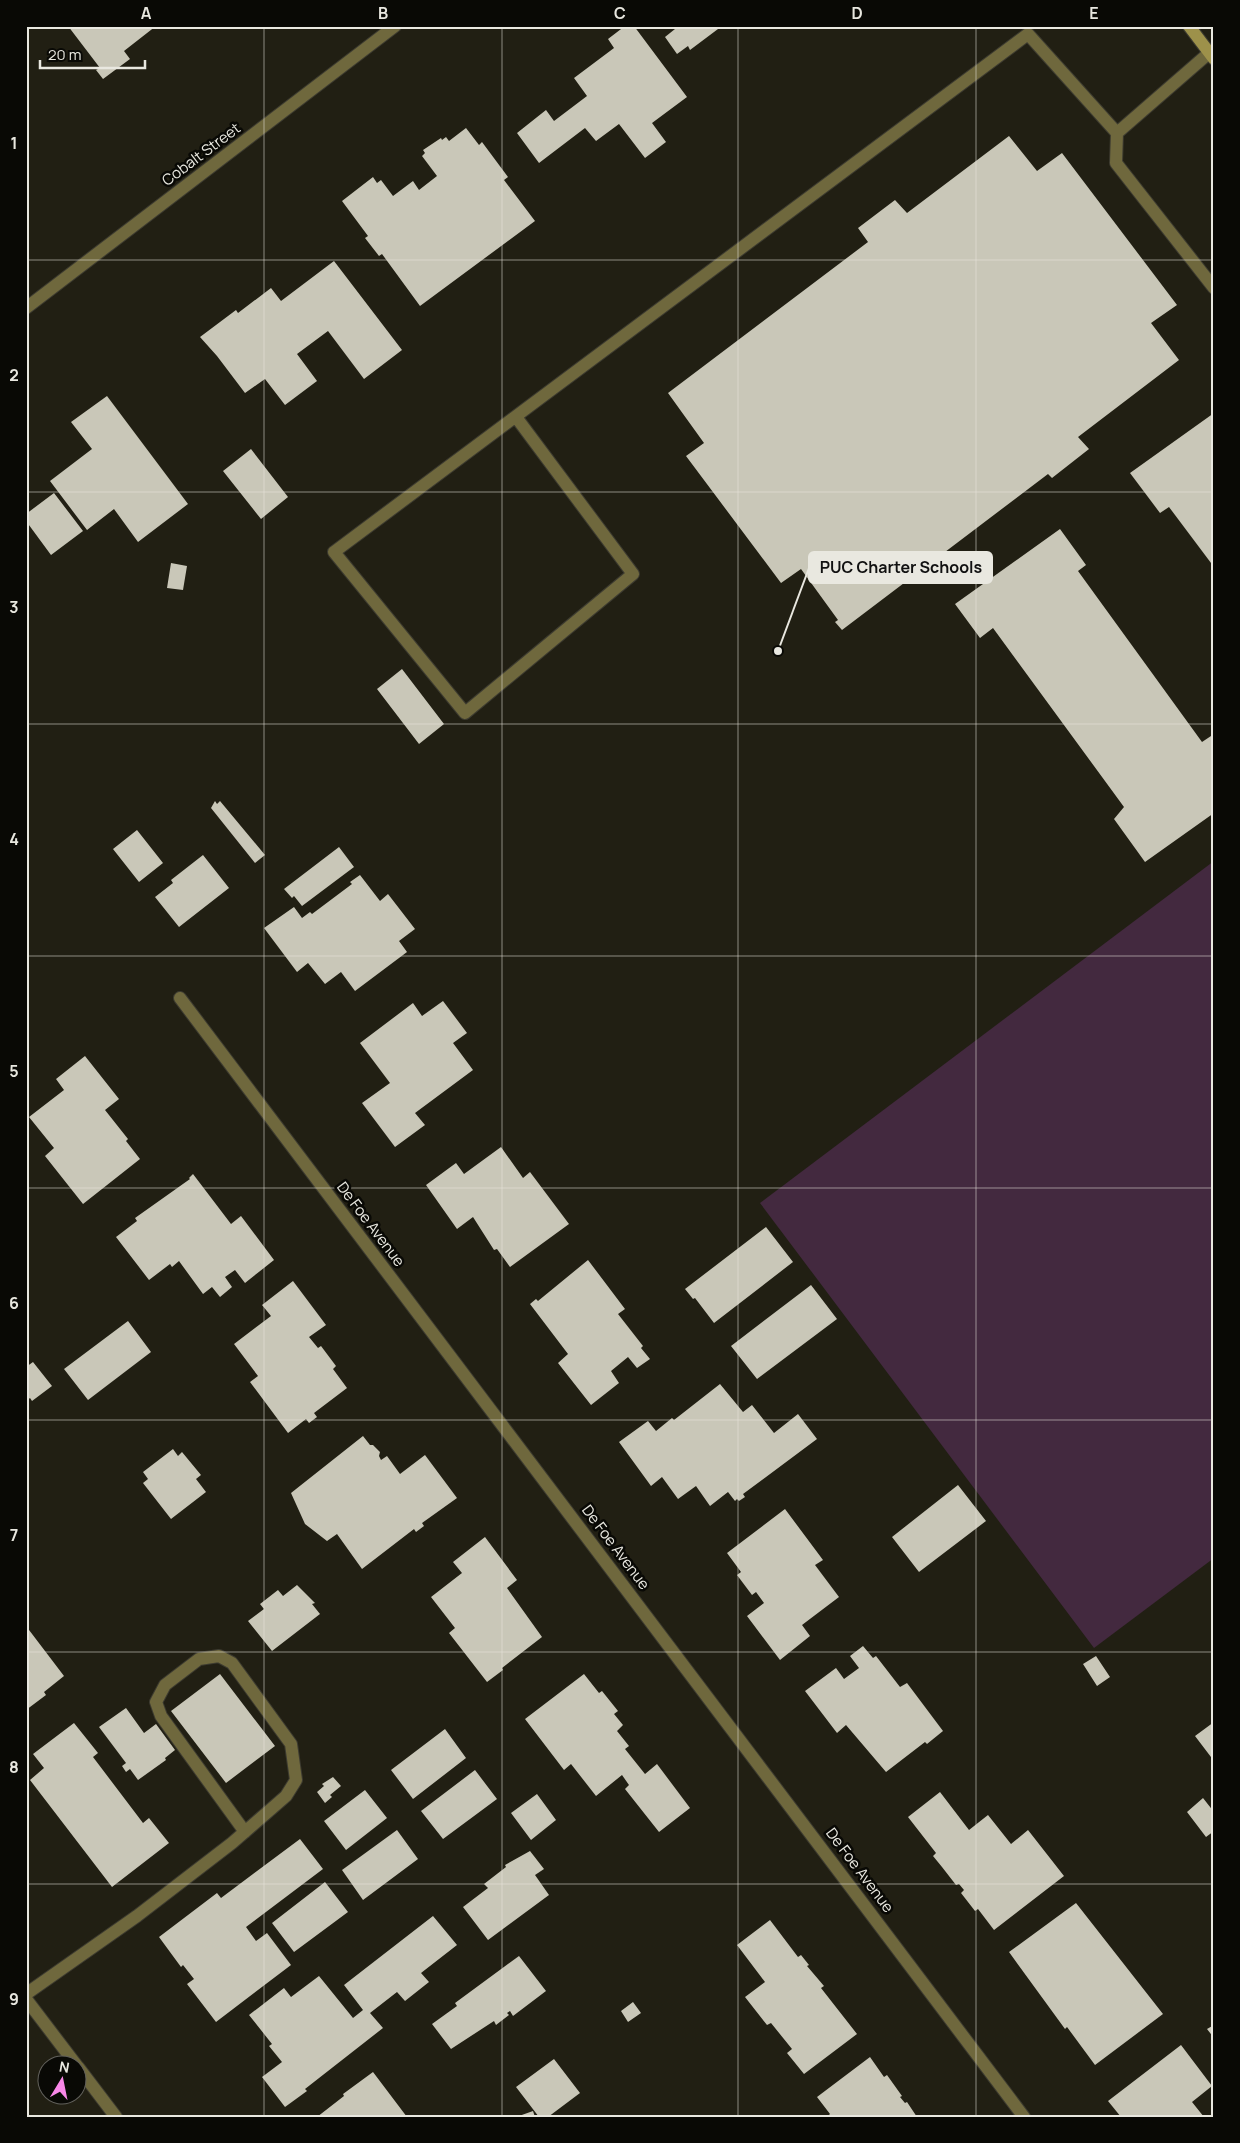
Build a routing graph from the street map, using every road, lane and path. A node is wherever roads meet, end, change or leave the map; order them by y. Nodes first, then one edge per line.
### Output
1 (395, 26) edge
2 (1189, 26) edge
3 (1212, 56) edge
4 (1117, 133) junction
5 (1214, 288) edge
6 (26, 308) edge
7 (516, 417) junction
8 (180, 998) dead end
9 (244, 1832) junction
10 (26, 1994) edge
11 (26, 1999) edge
12 (69, 2056) edge
13 (88, 2080) edge
14 (116, 2117) edge
15 (1024, 2117) edge

1 - 6 street, Cobalt Street
2 - 3 main road
3 - 4 street
4 - 5 street
4 - 7 street
7 - 7 street
8 - 15 street, De Foe Avenue
9 - 9 street
9 - 10 street
11 - 12 street
13 - 14 street

